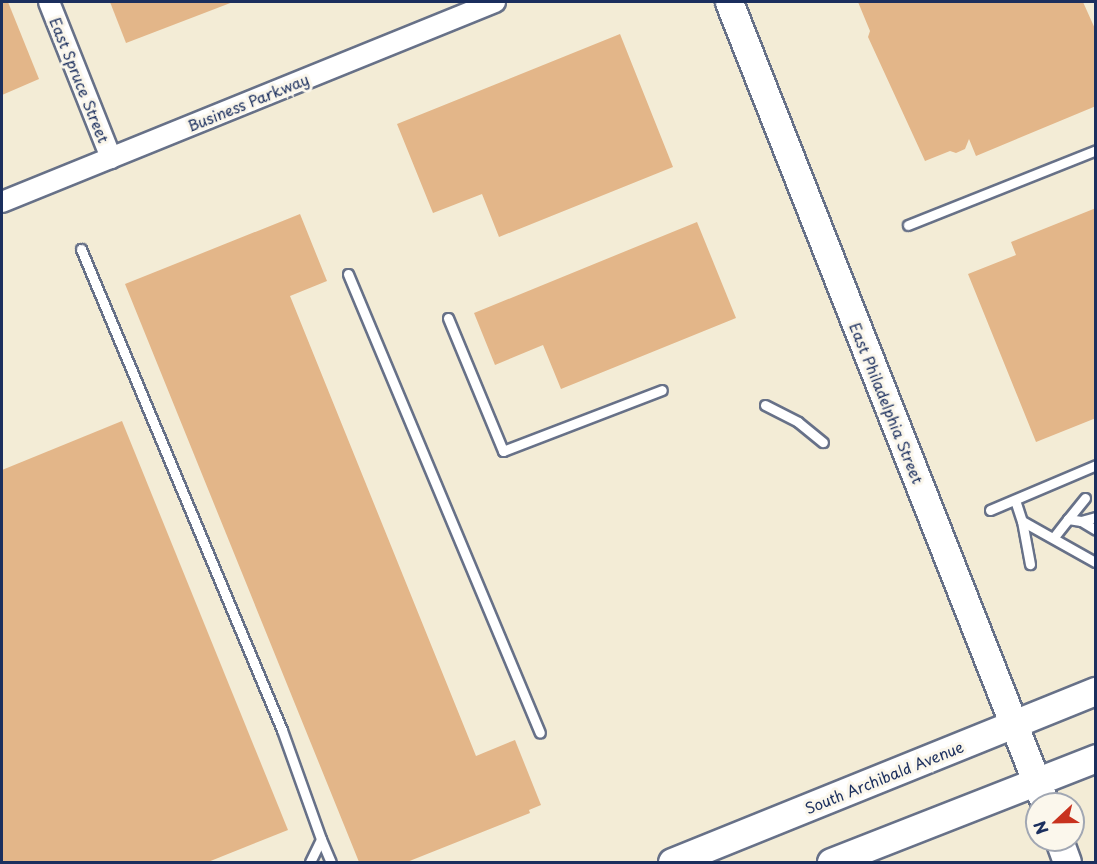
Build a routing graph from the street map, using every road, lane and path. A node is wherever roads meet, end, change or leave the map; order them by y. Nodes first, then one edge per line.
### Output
1 (49, 2) edge
2 (495, 2) edge
3 (729, 2) edge
4 (1095, 150) edge
5 (111, 158) junction
6 (2, 202) edge
7 (908, 225) dead end
8 (81, 249) dead end
9 (348, 274) dead end
10 (448, 318) dead end
11 (662, 390) dead end
12 (765, 405) dead end
13 (824, 442) dead end
14 (1095, 465) edge
15 (1085, 498) dead end
16 (1015, 500) junction
17 (990, 510) dead end
18 (1095, 517) edge
19 (1068, 519) junction
20 (1022, 521) junction
21 (1081, 521) junction
22 (1095, 530) edge
23 (1054, 537) junction
24 (1095, 562) edge
25 (1030, 564) dead end
26 (1095, 691) edge
27 (1013, 724) junction
28 (540, 732) dead end
29 (1095, 758) edge
30 (1041, 792) edge
31 (1043, 792) edge
32 (1025, 798) edge
33 (321, 839) junction
34 (310, 862) edge
35 (331, 862) edge
36 (672, 862) edge
37 (831, 862) edge

1 - 5 street, East Spruce Street
2 - 5 street, Business Parkway
3 - 27 street, East Philadelphia Street
4 - 7 lane
5 - 6 street, Business Parkway
8 - 33 lane
9 - 28 lane
10 - 11 lane
12 - 13 lane
14 - 16 lane
15 - 19 lane
16 - 17 lane
16 - 20 lane
18 - 21 lane
19 - 21 lane
19 - 23 lane
20 - 23 lane
20 - 25 lane
21 - 22 lane
23 - 24 lane
26 - 27 street, South Archibald Avenue
27 - 30 street, East Philadelphia Street
27 - 36 street, South Archibald Avenue
29 - 31 street
32 - 37 street
33 - 34 lane
33 - 35 lane

